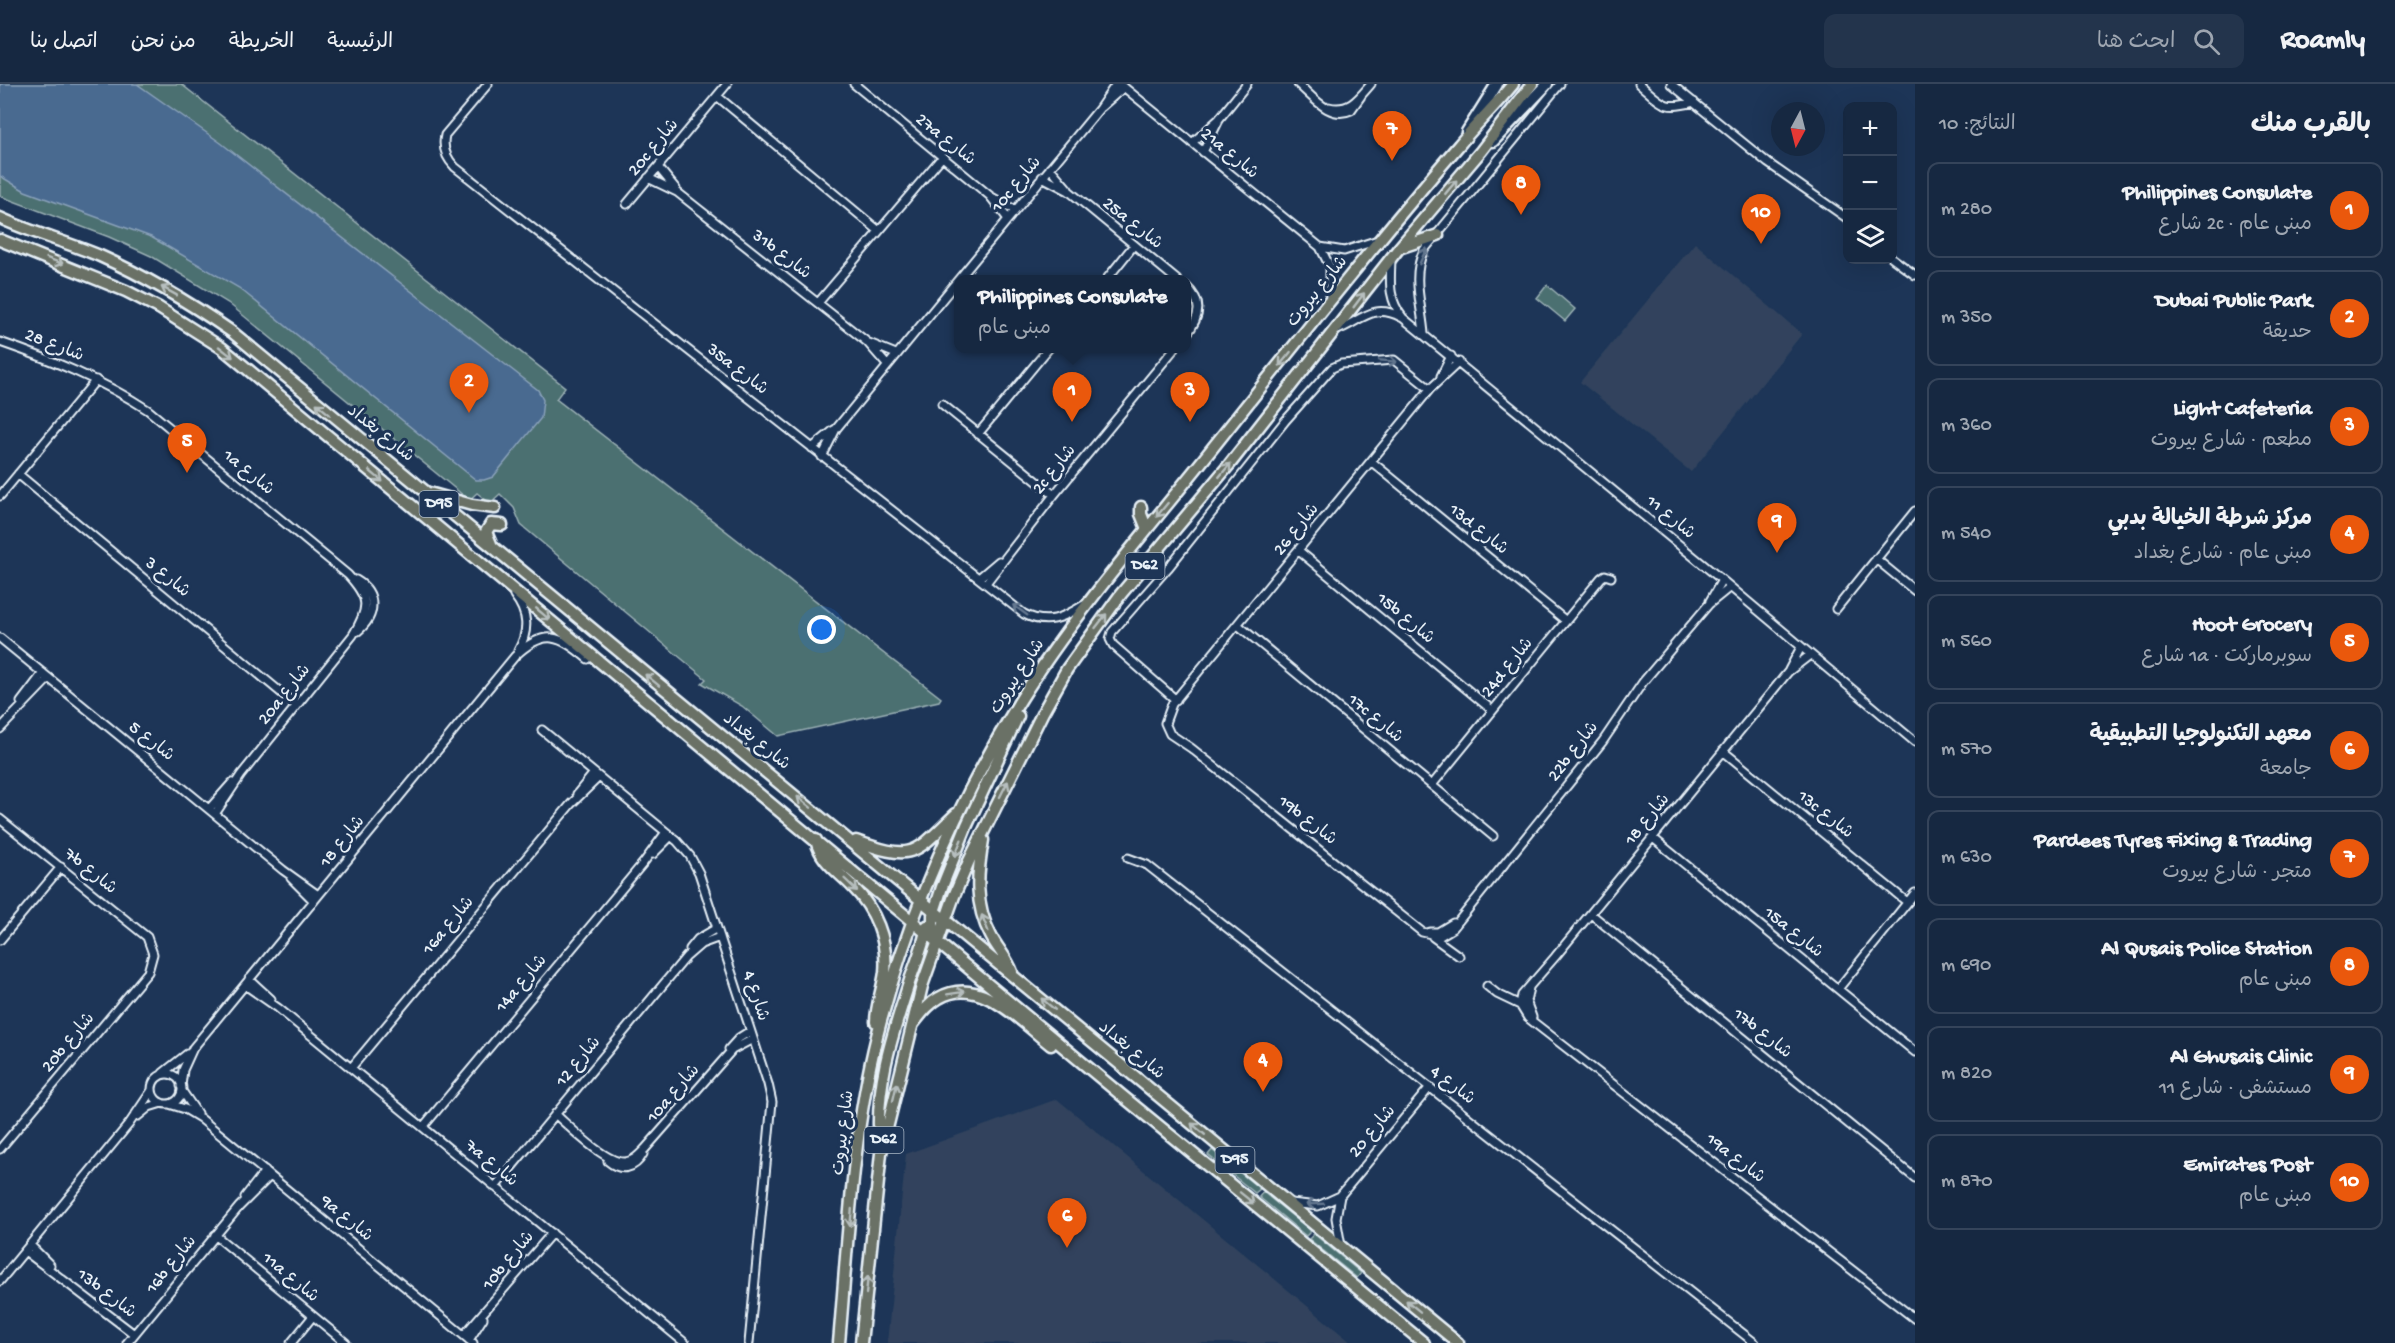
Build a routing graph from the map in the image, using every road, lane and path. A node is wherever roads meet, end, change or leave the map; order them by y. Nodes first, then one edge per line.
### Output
1 (488, 84) edge
2 (727, 84) edge
3 (854, 84) edge
4 (1116, 84) edge
5 (1247, 84) edge
6 (1298, 84) edge
7 (1371, 84) edge
8 (1497, 84) edge
9 (1513, 84) edge
10 (1532, 84) edge
11 (1547, 84) edge
12 (1560, 84) edge
13 (1639, 84) edge
14 (1671, 84) edge
15 (1122, 86) edge
16 (717, 96) junction
17 (1694, 102) junction
18 (1099, 109) junction
19 (1219, 119) junction
20 (1462, 141) junction
21 (1192, 143) junction
22 (1481, 151) junction
23 (1203, 152) junction
24 (942, 158) junction
25 (658, 167) junction
26 (1050, 168) junction
27 (1042, 177) junction
28 (648, 178) junction
29 (1069, 191) junction
30 (677, 192) junction
31 (990, 196) junction
32 (627, 204) dead end
33 (1015, 210) junction
34 (1843, 216) edge
35 (0, 218) edge
36 (1008, 219) junction
37 (879, 231) junction
38 (1438, 235) junction
39 (1383, 237) junction
40 (0, 240) edge
41 (1134, 245) junction
42 (1320, 247) junction
43 (1399, 248) junction
44 (1391, 258) junction
45 (1897, 261) edge
46 (962, 275) edge
47 (1109, 275) edge
48 (1172, 275) edge
49 (1915, 275) edge
50 (954, 285) edge
51 (1191, 292) edge
52 (818, 303) junction
53 (1329, 305) junction
54 (1403, 318) junction
55 (1191, 328) edge
56 (1335, 331) junction
57 (1424, 334) junction
58 (0, 342) edge
59 (867, 342) junction
60 (1045, 353) edge
61 (1171, 353) edge
62 (896, 354) junction
63 (1451, 356) junction
64 (1459, 362) junction
65 (887, 365) junction
66 (1440, 378) junction
67 (96, 380) junction
68 (1430, 389) junction
69 (942, 404) dead end
70 (836, 429) junction
71 (978, 434) junction
72 (812, 448) junction
73 (822, 457) junction
74 (1371, 462) junction
75 (18, 474) junction
76 (424, 492) junction
77 (1054, 495) junction
78 (0, 496) edge
79 (1141, 507) dead end
80 (495, 508) dead end
81 (1915, 511) edge
82 (502, 525) dead end
83 (1147, 530) junction
84 (495, 549) junction
85 (1299, 551) junction
86 (1006, 556) junction
87 (1876, 559) junction
88 (348, 574) joint
89 (1611, 577) dead end
90 (979, 578) junction
91 (1722, 580) junction
92 (504, 582) junction
93 (986, 583) junction
94 (1730, 587) junction
95 (1915, 591) edge
96 (1091, 600) junction
97 (1708, 604) junction
98 (1836, 609) dead end
99 (1566, 621) junction
100 (1238, 625) junction
101 (0, 638) edge
102 (1801, 646) junction
103 (1810, 654) junction
104 (515, 656) junction
105 (1788, 672) junction
106 (46, 676) junction
107 (625, 682) junction
108 (1022, 698) junction
109 (1176, 700) junction
110 (296, 705) junction
111 (1492, 710) junction
112 (0, 729) edge
113 (542, 730) dead end
114 (1181, 740) joint
115 (1915, 742) edge
116 (1723, 751) junction
117 (596, 775) junction
118 (1432, 785) junction
119 (961, 810) junction
120 (212, 812) junction
121 (0, 819) edge
122 (986, 823) junction
123 (668, 834) junction
124 (1493, 836) dead end
125 (1653, 838) junction
126 (849, 839) junction
127 (816, 840) junction
128 (1128, 858) dead end
129 (61, 867) junction
130 (1915, 893) edge
131 (316, 898) junction
132 (922, 899) junction
133 (1907, 902) junction
134 (934, 910) junction
135 (1591, 914) junction
136 (1460, 918) junction
137 (946, 919) junction
138 (913, 922) junction
139 (1414, 926) junction
140 (717, 928) junction
141 (926, 933) junction
142 (720, 937) junction
143 (1433, 937) junction
144 (0, 940) edge
145 (937, 942) junction
146 (153, 954) joint
147 (1459, 956) dead end
148 (686, 957) junction
149 (1013, 975) junction
150 (247, 982) junction
151 (1487, 986) dead end
152 (1530, 986) junction
153 (1838, 989) junction
154 (1520, 1005) junction
155 (1536, 1023) junction
156 (911, 1026) junction
157 (750, 1031) junction
158 (877, 1035) junction
159 (753, 1039) junction
160 (193, 1048) junction
161 (1915, 1052) edge
162 (724, 1059) junction
163 (351, 1068) junction
164 (160, 1076) junction
165 (1430, 1087) junction
166 (182, 1088) junction
167 (152, 1090) junction
168 (1120, 1094) junction
169 (165, 1104) junction
170 (555, 1114) junction
171 (200, 1118) junction
172 (129, 1124) junction
173 (423, 1127) junction
174 (0, 1149) edge
175 (880, 1153) junction
176 (268, 1173) junction
177 (1915, 1178) edge
178 (495, 1187) junction
179 (1340, 1196) junction
180 (1287, 1203) junction
181 (552, 1233) junction
182 (216, 1235) junction
183 (1341, 1247) junction
184 (27, 1248) junction
185 (0, 1281) edge
186 (313, 1316) junction
187 (1915, 1319) edge
188 (134, 1334) junction
189 (468, 1339) edge
190 (127, 1343) edge
191 (291, 1343) edge
192 (346, 1343) edge
193 (685, 1343) edge
194 (749, 1343) edge
195 (839, 1343) edge
196 (861, 1343) edge
197 (1424, 1343) edge
198 (1458, 1343) edge
199 (1755, 1343) edge

1 - 72 street, 35a شارع
2 - 16 street, 20c شارع
3 - 24 street, 27a شارع
4 - 18 street, 10c شارع
5 - 19 street
6 - 7 street
8 - 20 main road, شارع بيروت / D62
9 - 20 main road, شارع بيروت / D62
10 - 22 main road, شارع بيروت / D62
11 - 22 main road, شارع بيروت / D62
12 - 38 street
13 - 17 street
14 - 17 street
15 - 18 street, 10c شارع
15 - 21 street, 21a شارع
16 - 25 street, 20c شارع
16 - 37 street
17 - 34 street
18 - 26 street, 10c شارع
19 - 21 street
19 - 23 street
20 - 39 main road, شارع بيروت / D62
21 - 23 street, 21a شارع
43 -> 22 main road, شارع بيروت / D62
23 - 42 street, 21a شارع
24 - 31 street, 27a شارع
24 - 37 street
25 - 28 street, 20c شارع
25 - 30 street, 31b شارع
26 - 27 street, 10c شارع
26 - 29 street, 25a شارع
27 - 29 street, 25a شارع
27 - 33 street, 10c شارع
28 - 30 street, 31b شارع
28 - 32 street, 20c شارع
29 - 41 street, 25a شارع
30 - 52 street, 31b شارع
31 - 33 street, 27a شارع
31 - 36 street, 27a شارع
33 - 36 street, 10c شارع
76 -> 35 main road, شارع بغداد / D95
36 - 46 street, 10c شارع
37 - 52 street
38 - 43 main road
57 -> 38 street
39 - 42 street
39 - 53 main road, شارع بيروت / D62
40 -> 92 main road, شارع بغداد / D95
41 - 47 street
41 - 48 street, 25a شارع
42 - 53 street
43 - 44 main road, شارع بيروت / D62
44 - 54 street, شارع 11
56 -> 44 main road, شارع بيروت / D62
45 - 49 street
50 - 62 street, 10c شارع
51 - 55 street
52 - 59 street, 31b شارع
53 -> 83 main road, شارع بيروت / D62
54 - 56 street, شارع 11
54 - 57 street, شارع 11
122 -> 56 main road, شارع بيروت / D62
57 - 63 street, شارع 11
58 - 67 street, شارع 28
59 - 62 street, 31b شارع
59 - 65 street, 31b شارع
60 - 71 street
61 - 77 street, 2c شارع
62 - 65 street, 10c شارع
63 - 64 street, شارع 11
63 - 66 street, شارع 26
64 - 66 street, شارع 26
64 - 91 street, شارع 11
65 - 70 street, 10c شارع
66 - 68 street, شارع 26
67 - 75 street
67 - 88 street, 1a شارع
68 - 74 street, شارع 26
109 -> 68 street
69 - 71 street
70 - 72 street, 10c شارع
70 - 73 street, 10c شارع
71 - 77 street
72 - 73 street, 35a شارع
73 - 90 street, 35a شارع
74 - 85 street, شارع 26
74 - 99 street, 13d شارع
75 - 78 street
75 - 110 street, شارع 3
76 - 80 main road
76 - 84 main road, شارع بغداد / D95
77 - 86 street, 2c شارع
79 - 83 main road
81 - 87 street
82 - 84 main road
83 - 96 main road, شارع بيروت / D62
126 -> 84 main road, شارع بغداد / D95
85 - 100 street, شارع 26
85 - 111 street, 15b شارع
86 - 90 street, 2c شارع
86 - 93 street, 2c شارع
87 - 95 street
87 - 98 street
88 - 110 street, 20a شارع
89 - 99 street, 24d شارع
90 - 93 street, 35a شارع
91 - 94 street, شارع 11
91 - 97 street, 22b شارع
92 - 104 street, شارع 18
92 -> 107 main road, شارع بغداد / D95
96 -> 93 street, 35a شارع
94 - 97 street, 22b شارع
94 - 102 street, شارع 11
96 - 108 main road, شارع بيروت / D62
97 - 136 street, 22b شارع
99 - 111 street, 24d شارع
100 - 109 street, شارع 26
100 - 118 street, 17c شارع
101 - 106 street, شارع 5
102 - 103 street, شارع 11
102 - 105 street, شارع 18
103 - 105 street, شارع 18
103 - 115 street, شارع 11
104 - 107 street, شارع 18
104 - 131 street, شارع 18
105 - 116 street, شارع 18
106 - 112 street
106 - 120 street, شارع 5
107 - 127 main road, شارع بغداد / D95
108 - 119 main road, شارع بيروت / D62
108 -> 134 main road
109 - 114 street, شارع 26
110 - 120 street, 20a شارع
111 - 118 street, 24d شارع
113 - 117 street, شارع 4
114 - 139 street, 19b شارع
116 - 125 street, شارع 18
116 - 133 street, 13c شارع
117 - 123 street, شارع 4
117 - 163 street, 16a شارع
118 - 124 street, 17c شارع
119 - 126 main road
119 - 132 main road, شارع بيروت / D62
120 - 131 street, شارع 5
121 - 129 street, 7b شارع
122 - 137 main road, شارع بيروت / D62
149 -> 122 main road
123 - 140 street, شارع 4
123 - 173 street, 14a شارع
125 - 135 street, شارع 18
125 - 153 street, 15a شارع
126 - 132 main road, شارع بغداد / D95
127 - 138 main road, شارع بغداد / D95
127 -> 158 main road
128 - 165 street, شارع 4
129 - 144 street
129 - 146 street, 7b شارع
130 - 133 street
131 - 150 street, شارع 18
132 - 134 main road, شارع بغداد / D95
132 - 138 main road, شارع بيروت / D62
132 - 141 main road
133 - 153 street
134 - 137 main road, شارع بغداد / D95
134 - 145 main road
135 - 152 street, شارع 18
135 - 177 street, 17b شارع
136 - 139 street, 22b شارع
136 - 143 street, 22b شارع
137 - 145 main road, شارع بيروت / D62
137 - 149 main road, شارع بغداد / D95
138 - 141 main road, شارع بغداد / D95
138 - 158 main road, شارع بيروت / D62
139 - 143 street
140 - 142 street, شارع 4
140 - 148 street, شارع 12
141 - 145 main road, شارع بغداد / D95
141 - 175 main road
142 - 148 street, شارع 12
142 - 157 street, شارع 4
143 - 147 street
145 - 156 main road, شارع بيروت / D62
145 - 168 main road, شارع بغداد / D95
146 - 174 street, 20b شارع
148 - 170 street, شارع 12
180 -> 149 main road, شارع بغداد / D95
150 - 160 street, شارع 18
150 - 163 street, 7a شارع
151 - 154 street
152 - 154 street, شارع 18
152 - 155 street
153 - 161 street, 15a شارع
154 - 155 street
155 - 187 street, 19a شارع
156 -> 168 main road
175 -> 156 main road, شارع بيروت / D62
157 - 159 street, شارع 4
157 - 162 street, 10a شارع
158 -> 195 main road, شارع بيروت / D62
159 - 162 street, 10a شارع
159 - 194 street, شارع 4
160 - 164 street, شارع 18
160 - 166 street, شارع 18
162 - 170 street, 10a شارع
163 - 173 street, 7a شارع
164 - 166 street
164 - 167 street
165 - 179 street, شارع 20
165 - 199 street, شارع 4
166 - 169 street
166 - 171 street, 9a شارع
167 - 169 street
167 - 172 street
168 -> 197 main road, شارع بغداد / D95
169 - 171 street, 9a شارع
169 - 172 street
170 - 178 street, شارع 12
171 - 176 street, 9a شارع
172 - 184 street
173 - 178 street, 7a شارع
196 -> 175 main road, شارع بيروت / D62
176 - 182 street, 16b شارع
176 - 189 street, 9a شارع
178 - 181 street, 7a شارع
179 -> 180 street
179 - 183 street
180 - 183 main road, شارع بغداد / D95
181 - 189 street, 10b شارع
181 - 193 street, 7a شارع
182 - 186 street, 11a شارع
182 - 188 street, 16b شارع
198 -> 183 main road, شارع بغداد / D95
184 - 185 street
184 - 188 street, 13b شارع
186 - 191 street
186 - 192 street, 11a شارع
188 - 190 street, 16b شارع

